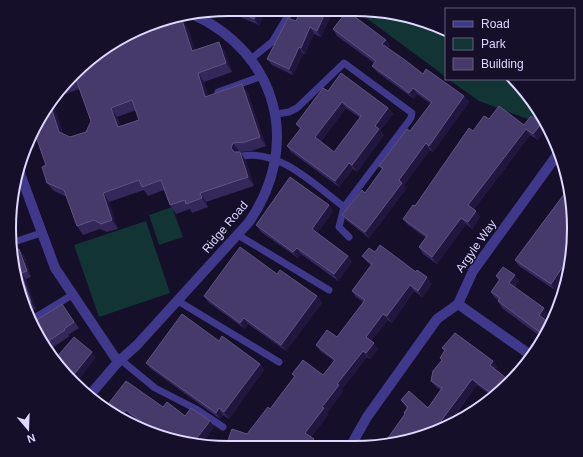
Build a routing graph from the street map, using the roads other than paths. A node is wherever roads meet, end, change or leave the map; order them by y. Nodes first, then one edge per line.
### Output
1 (288, 16) edge
2 (201, 18) edge
3 (251, 59) junction
4 (262, 76) junction
5 (218, 92) edge
6 (276, 114) junction
7 (242, 156) edge
8 (555, 158) edge
9 (276, 159) junction
10 (22, 179) edge
11 (344, 207) junction
12 (41, 233) junction
13 (238, 235) junction
14 (349, 237) dead end
15 (16, 241) edge
16 (330, 290) dead end
17 (72, 295) junction
18 (178, 301) junction
19 (458, 304) junction
20 (36, 317) edge
21 (527, 352) edge
22 (119, 361) junction
23 (279, 362) dead end
24 (93, 392) edge
25 (223, 427) dead end
26 (353, 441) edge

1 - 3 lane
2 - 3 street, Ridge Road
3 - 4 street, Ridge Road
4 - 5 lane
4 - 6 street, Ridge Road
6 - 9 street, Ridge Road
6 - 11 lane
7 - 9 lane
8 - 19 street, Argyle Way
9 - 11 lane
9 - 13 street, Ridge Road
10 - 12 street
11 - 14 lane
12 - 15 lane
12 - 17 street
13 - 16 lane
13 - 18 street, Ridge Road
17 - 20 lane
17 - 22 street
18 - 22 street, Ridge Road
18 - 23 lane
19 - 21 street
19 - 26 street
22 - 24 street, Ridge Road
22 - 25 lane

